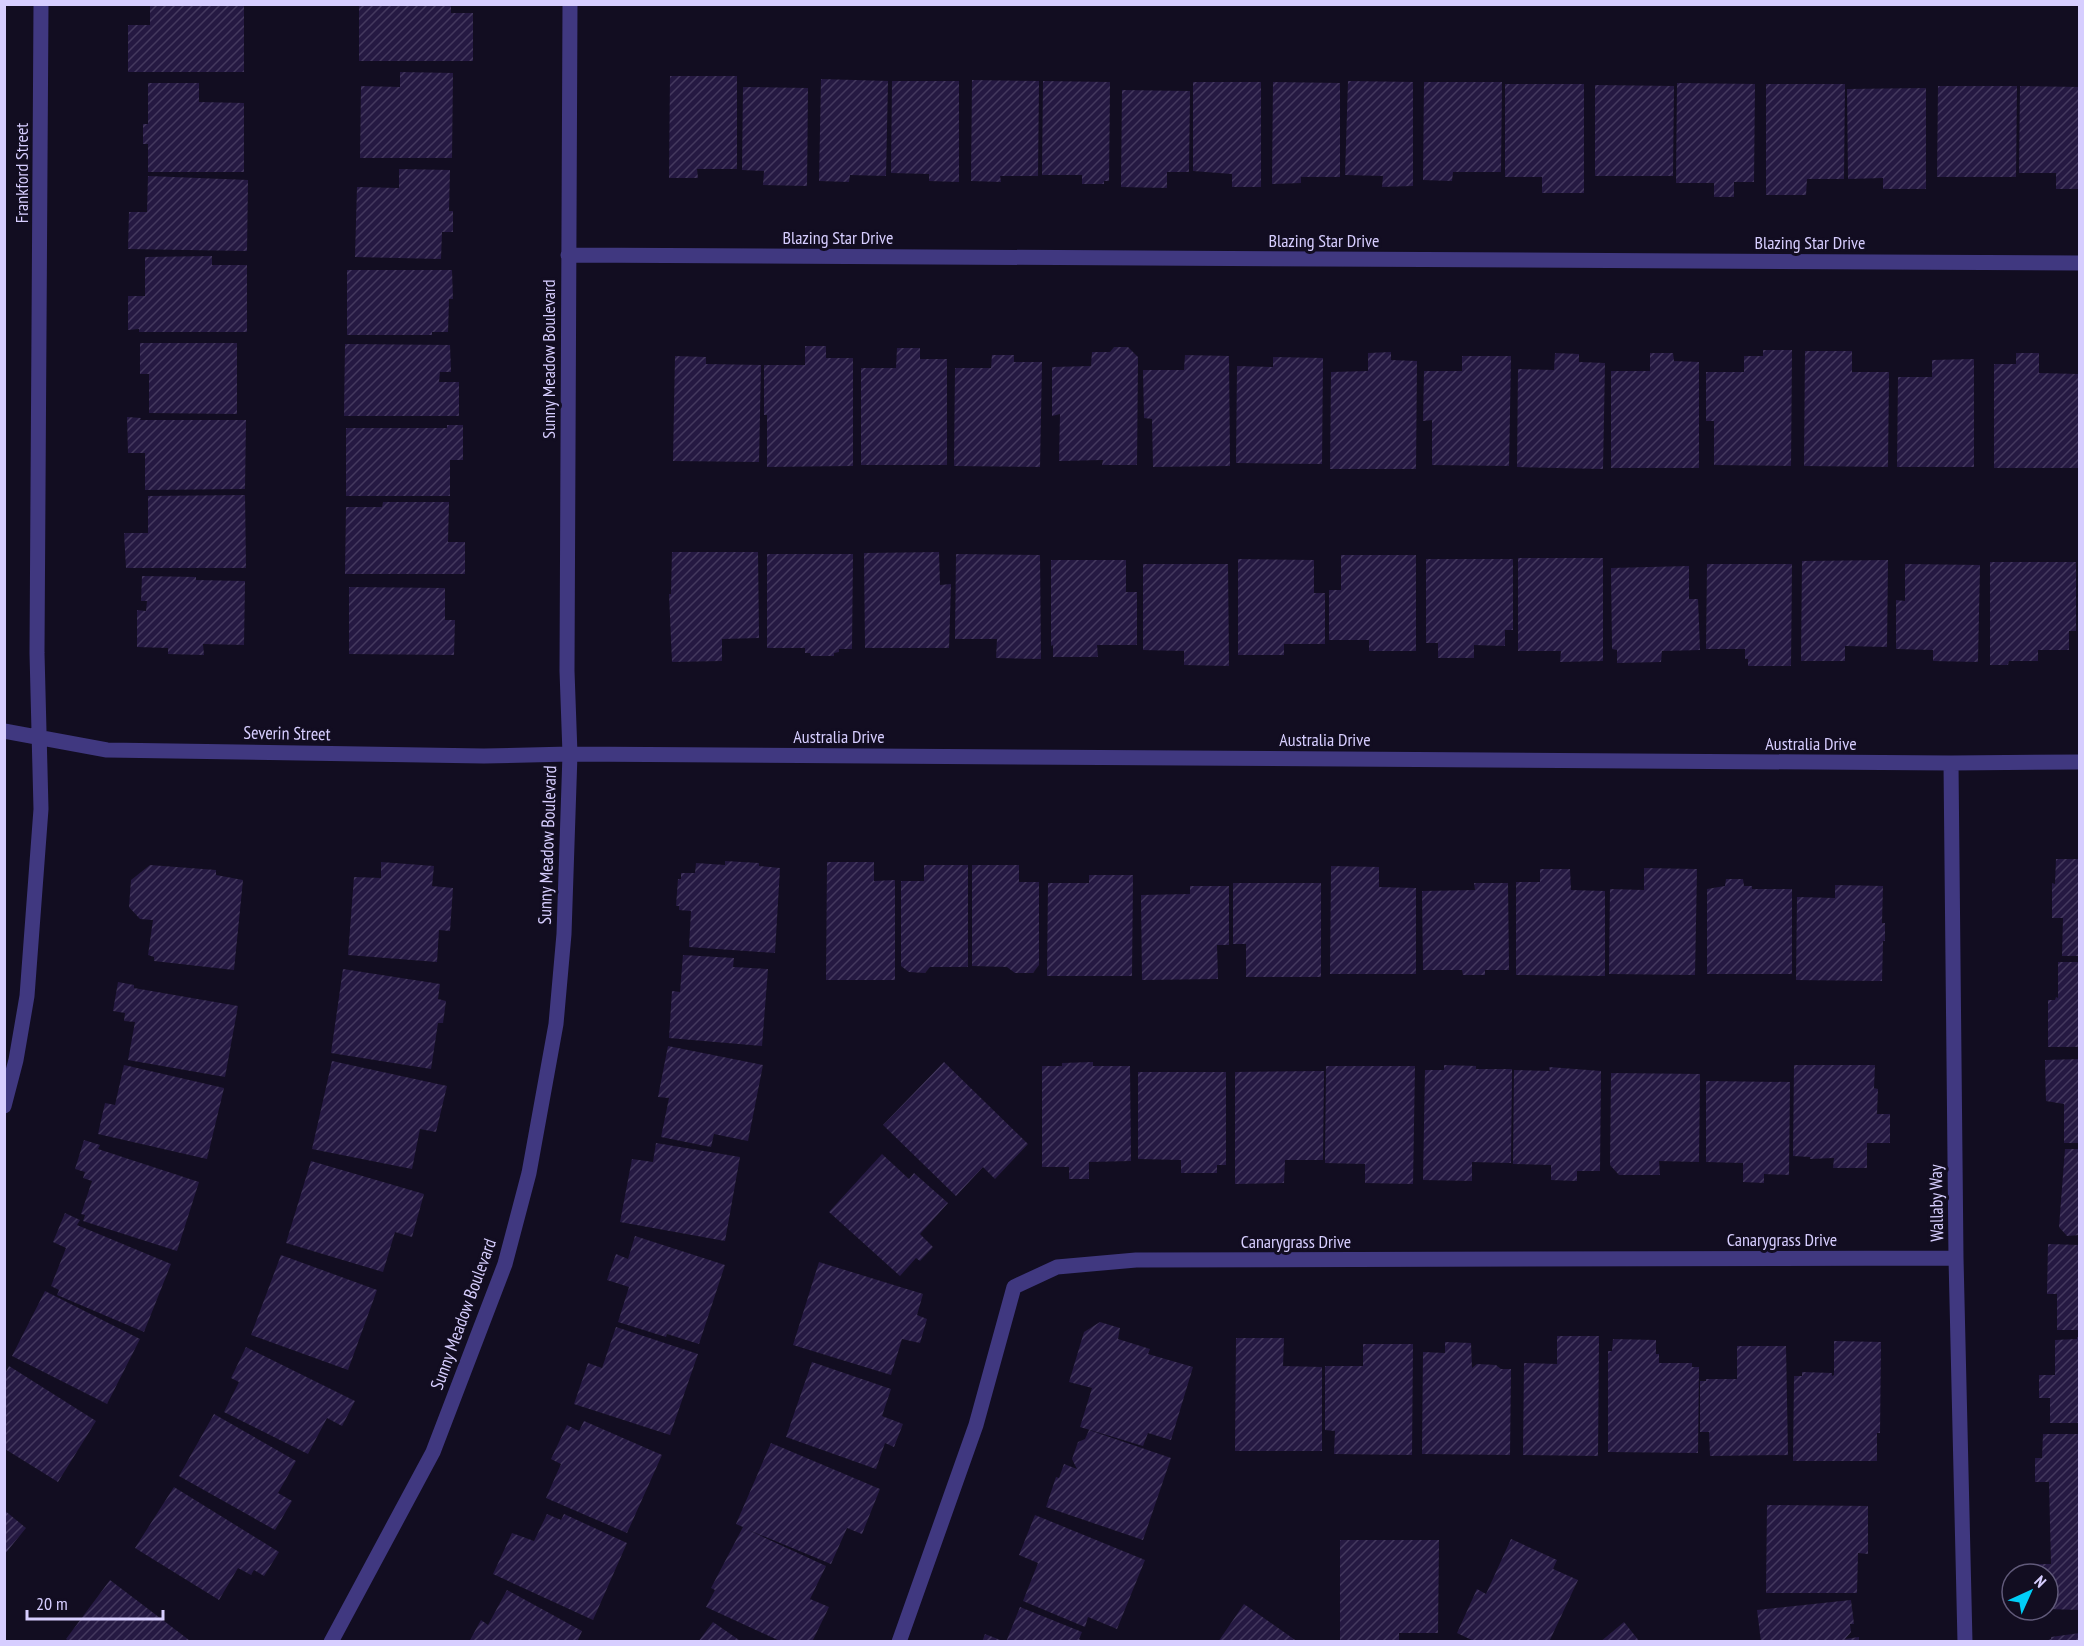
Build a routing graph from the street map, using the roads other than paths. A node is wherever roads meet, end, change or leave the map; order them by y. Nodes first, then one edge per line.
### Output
1 (41, 4) edge
2 (570, 4) edge
3 (568, 255) junction
4 (2079, 263) edge
5 (4, 731) edge
6 (39, 737) junction
7 (570, 754) junction
8 (2079, 762) edge
9 (1951, 763) junction
10 (4, 1106) edge
11 (1956, 1258) junction
12 (331, 1641) edge
13 (899, 1641) edge
14 (1965, 1641) edge

1 - 6 street, Frankford Street
2 - 3 street, Sunny Meadow Boulevard
3 - 4 street, Blazing Star Drive
3 - 7 street, Sunny Meadow Boulevard
5 - 6 street, Severin Street
6 - 7 street, Severin Street
6 - 10 street, Frankford Street
7 - 9 street, Australia Drive
7 - 12 street, Sunny Meadow Boulevard
8 - 9 street, Australia Drive
9 - 11 street, Wallaby Way
11 - 13 street, Canarygrass Drive
11 - 14 street, Wallaby Way

